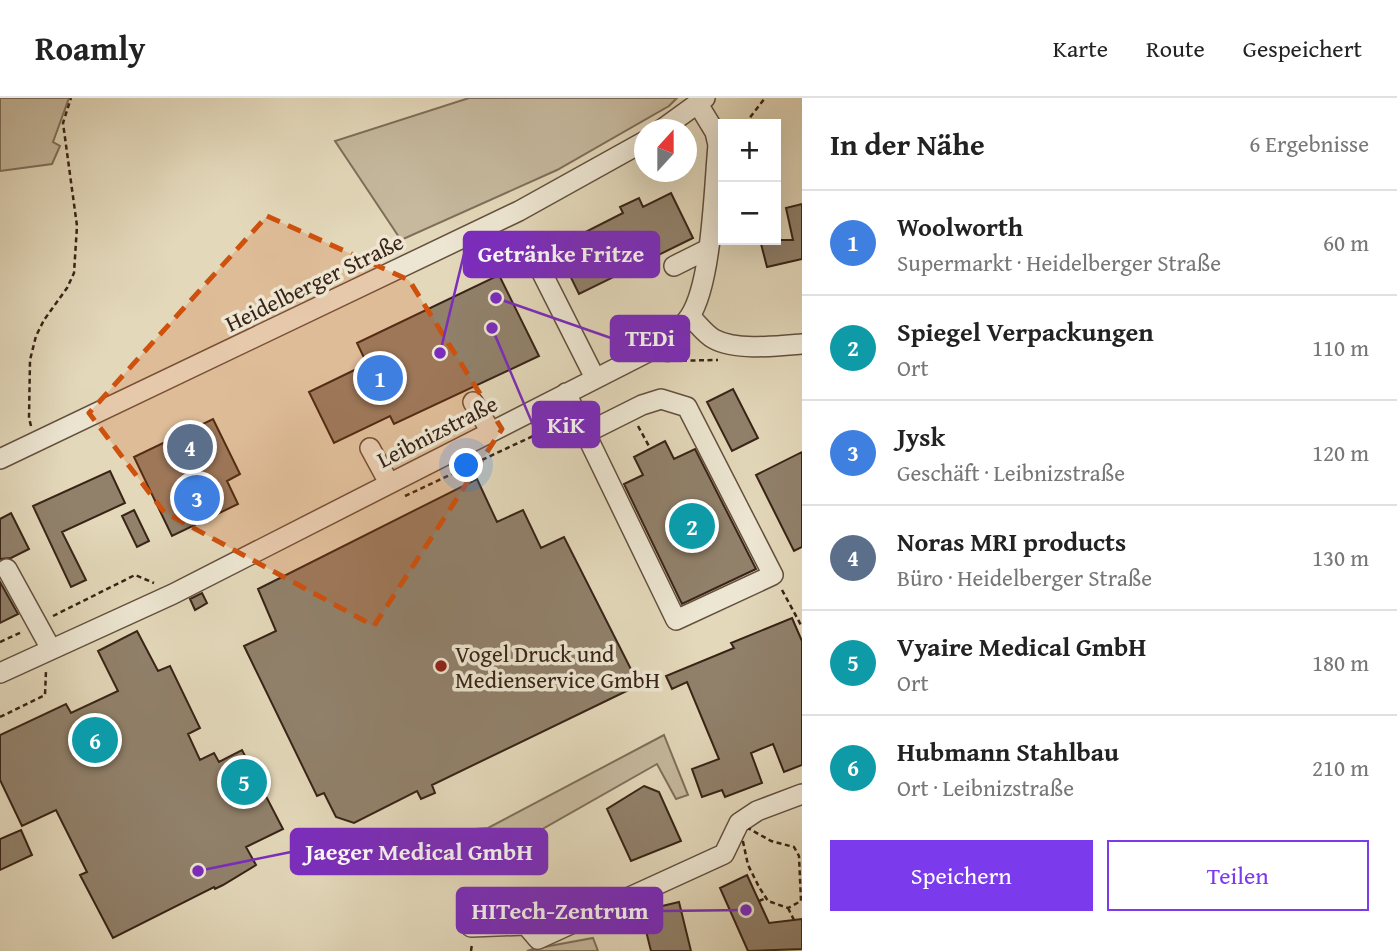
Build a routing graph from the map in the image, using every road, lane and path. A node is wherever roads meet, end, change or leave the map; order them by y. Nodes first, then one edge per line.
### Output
1 (72, 98) edge
2 (765, 98) edge
3 (702, 101) edge
4 (677, 119) edge
5 (750, 119) edge
6 (634, 147) edge
7 (708, 249) junction
8 (536, 261) dead end
9 (674, 266) dead end
10 (690, 316) junction
11 (802, 344) edge
12 (596, 378) junction
13 (566, 393) junction
14 (473, 402) dead end
15 (630, 411) junction
16 (490, 430) junction
17 (586, 433) junction
18 (36, 442) junction
19 (370, 448) dead end
20 (650, 448) dead end
21 (0, 459) edge
22 (389, 483) junction
23 (7, 569) dead end
24 (773, 576) junction
25 (802, 627) edge
26 (51, 649) junction
27 (0, 673) edge
28 (802, 794) edge
29 (739, 823) junction
30 (801, 884) edge
31 (766, 898) junction
32 (759, 901) dead end
33 (788, 908) junction
34 (794, 920) dead end
35 (471, 926) dead end

1 - 18 path
2 - 5 path
3 - 4 street
3 - 7 street, Leibnizstraße
6 - 18 street, Heidelberger Straße
7 - 9 street
7 - 10 street, Leibnizstraße
8 - 12 street
10 - 11 street
10 - 12 street, Leibnizstraße
12 - 13 street, Leibnizstraße
13 - 16 street, Leibnizstraße
13 - 17 street
14 - 16 street
15 - 17 street
15 - 20 path
15 - 24 street
16 - 22 street, Leibnizstraße
17 - 24 street
18 - 21 street, Heidelberger Straße
19 - 22 street
22 - 26 street, Leibnizstraße
23 - 26 street
24 - 25 path
26 - 27 street, Leibnizstraße
28 - 29 street
29 - 30 path
29 - 31 path
29 - 35 street
30 - 33 path
31 - 32 path
31 - 33 path
33 - 34 path

